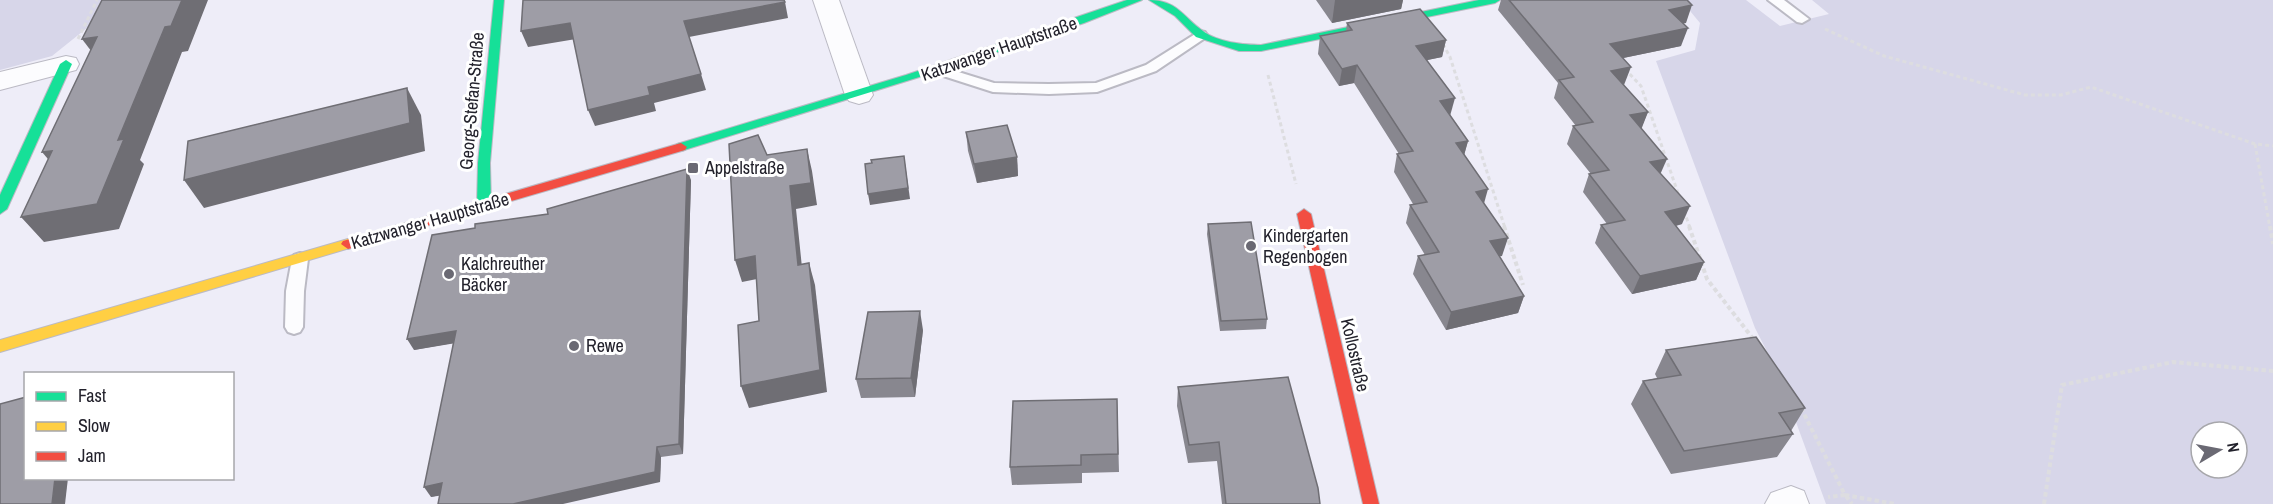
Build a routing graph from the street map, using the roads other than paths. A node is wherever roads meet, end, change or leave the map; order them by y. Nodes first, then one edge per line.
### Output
1 (499, 0) edge
2 (826, 0) edge
3 (1137, 0) edge
4 (1154, 0) edge
5 (1495, 0) edge
6 (1775, 0) edge
7 (1802, 19) road end
8 (1200, 35) junction
9 (66, 64) joint
10 (939, 70) junction
11 (0, 81) edge
12 (859, 95) junction
13 (484, 205) junction
14 (0, 209) edge
15 (1304, 214) road end
16 (300, 259) junction
17 (294, 327) dead end
18 (0, 346) edge
19 (1371, 504) edge

1 - 13 street, Georg-Stefan-Straße
2 - 12 street
3 - 10 street, Katzwanger Hauptstraße
4 - 8 street
5 - 8 street
6 - 7 lane
8 - 10 lane
9 - 11 street
9 - 14 street
10 - 12 street, Katzwanger Hauptstraße
12 - 13 street, Katzwanger Hauptstraße
13 - 16 street, Katzwanger Hauptstraße
15 - 19 street, Kollostraße
16 - 17 lane
16 - 18 street, Katzwanger Hauptstraße

